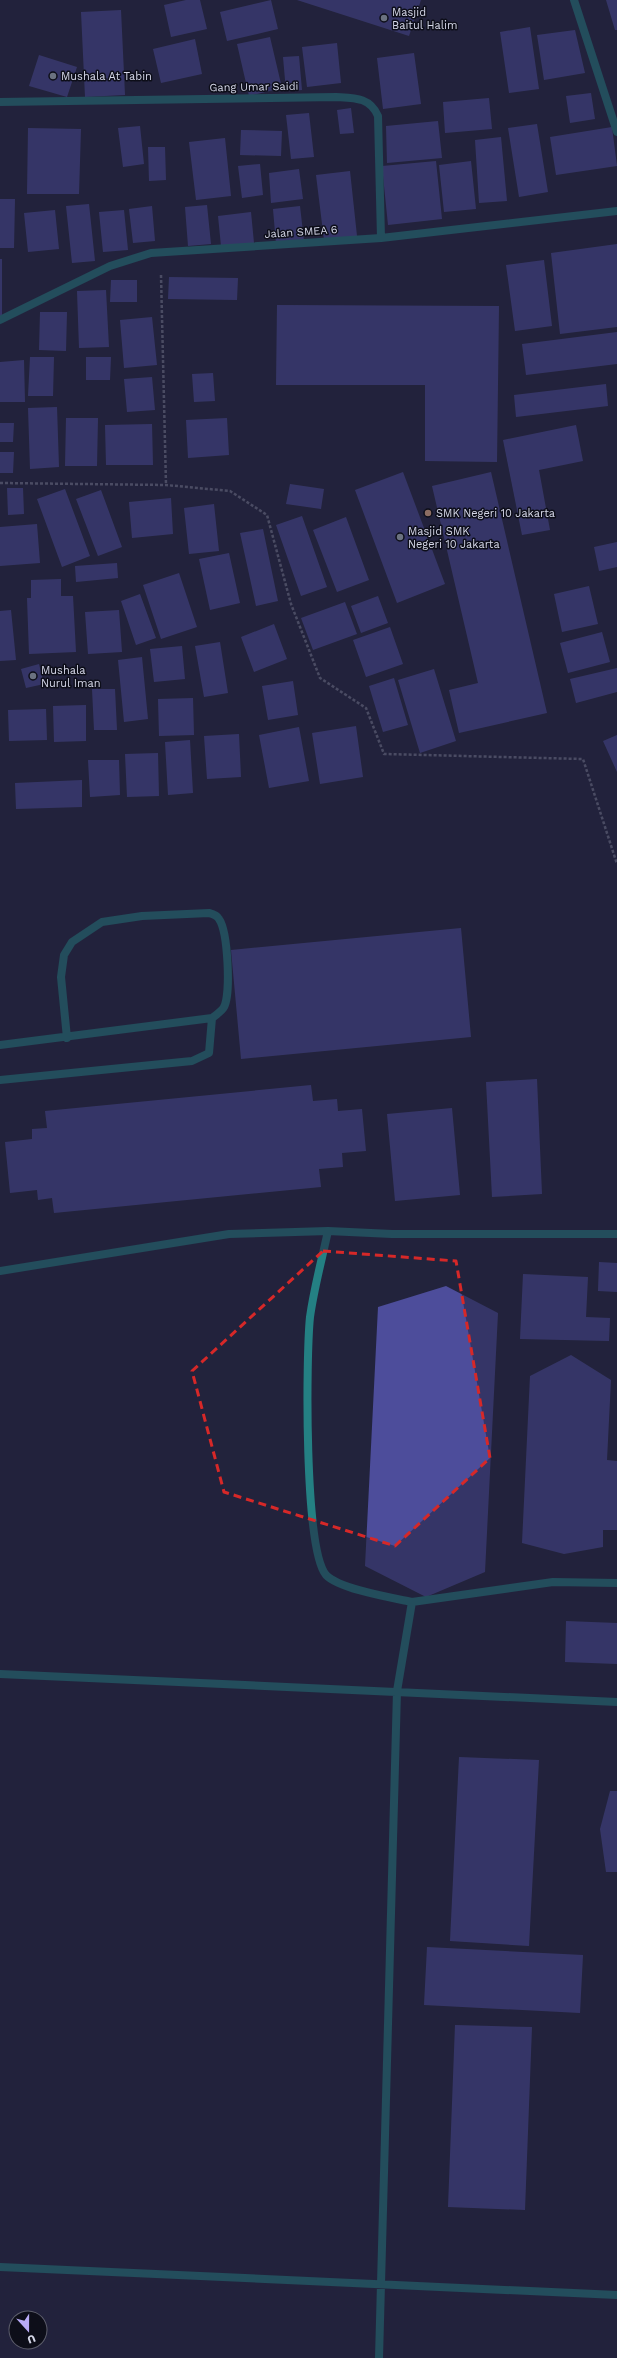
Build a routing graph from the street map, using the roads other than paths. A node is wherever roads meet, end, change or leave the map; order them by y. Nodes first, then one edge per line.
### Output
1 (574, 0) edge
2 (0, 102) edge
3 (617, 132) edge
4 (617, 211) edge
5 (381, 238) junction
6 (0, 320) edge
7 (212, 1018) junction
8 (67, 1038) junction
9 (0, 1045) edge
10 (0, 1080) edge
11 (328, 1231) junction
12 (617, 1234) edge
13 (0, 1272) edge
14 (617, 1583) edge
15 (412, 1602) junction
16 (0, 1674) edge
17 (398, 1691) junction
18 (617, 1702) edge
19 (0, 2267) edge
20 (383, 2284) junction
21 (617, 2295) edge
22 (379, 2358) edge

1 - 3 street
2 - 5 street, Gang Umar Saidi
4 - 5 street, Jalan SMEA 6
5 - 6 street, Jalan SMEA 6
7 - 8 street
7 - 8 street
7 - 10 street
8 - 9 street
11 - 12 street
11 - 13 street
11 - 15 street
14 - 15 street
15 - 17 street
16 - 17 street
17 - 18 street
17 - 20 street
19 - 20 street
20 - 21 street
20 - 22 street

